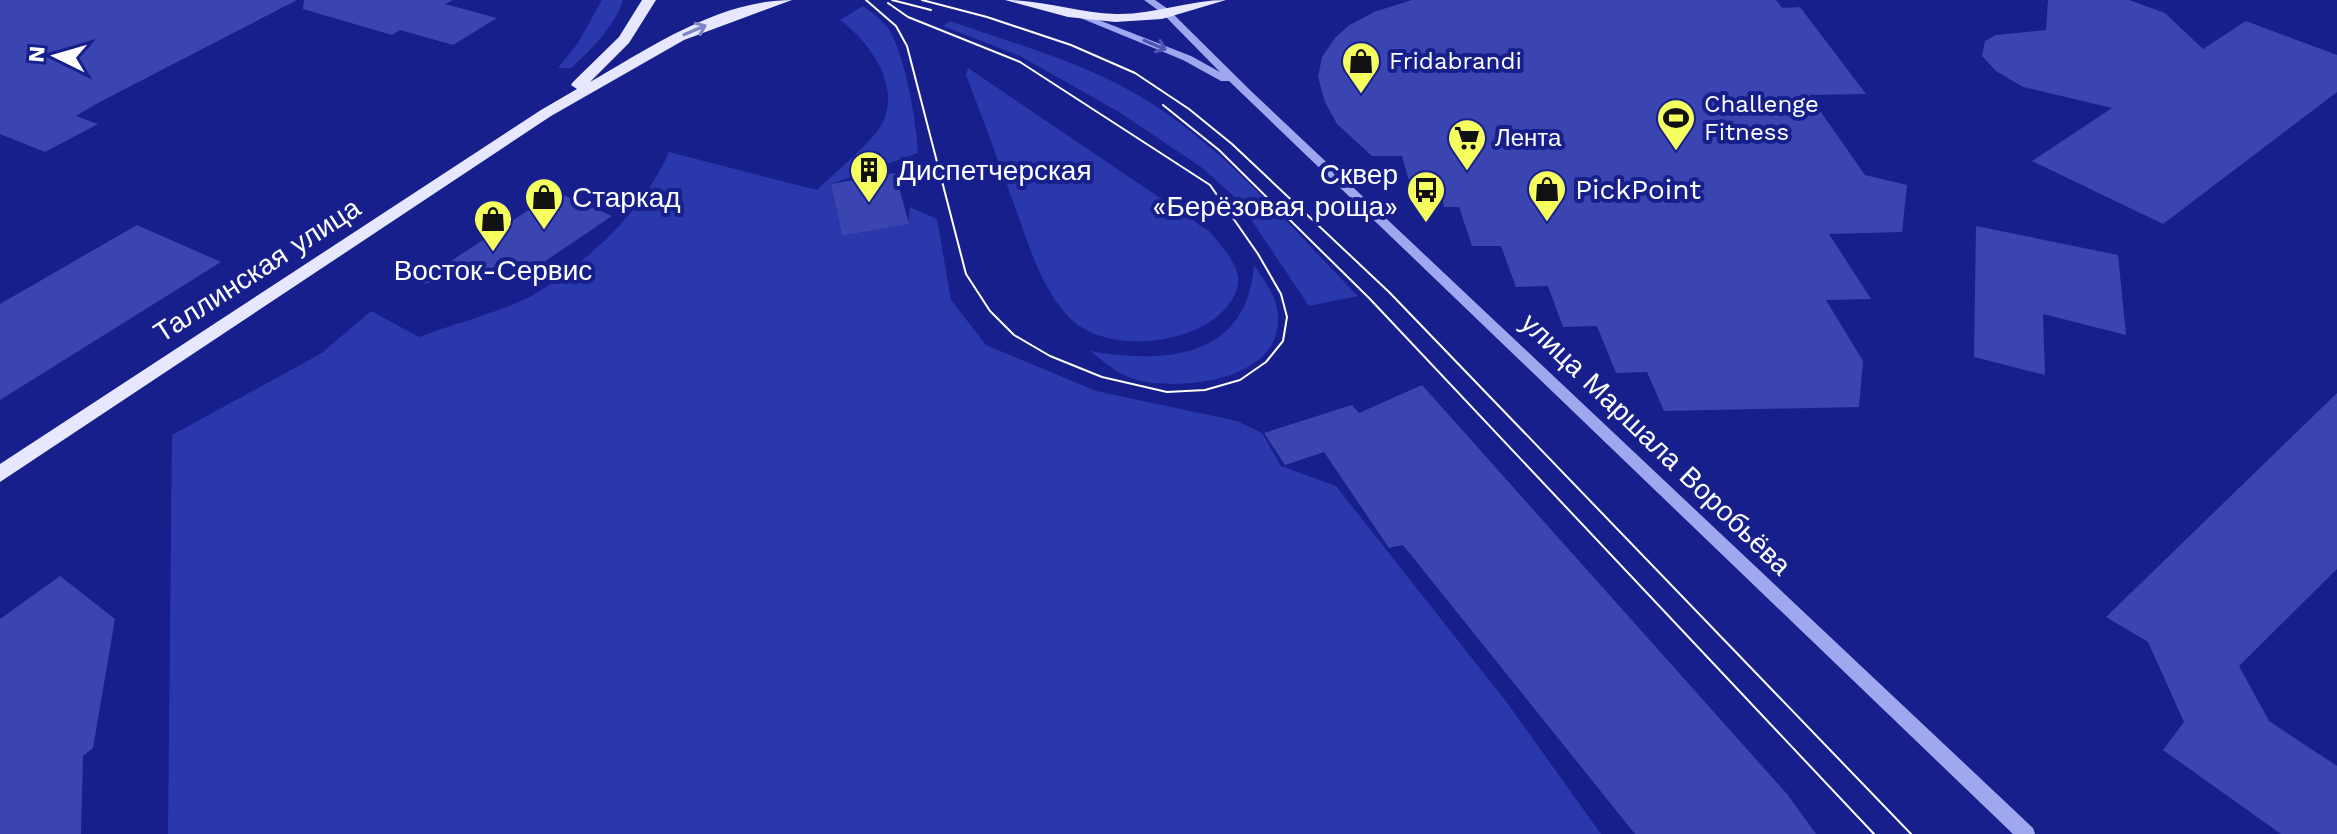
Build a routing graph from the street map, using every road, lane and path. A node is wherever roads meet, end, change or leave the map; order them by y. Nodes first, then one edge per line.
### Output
1 (649, 0) edge
2 (785, 0) edge
3 (1012, 0) edge
4 (1149, 0) edge
5 (1219, 0) edge
6 (1170, 15) junction
7 (1083, 17) junction
8 (1248, 94) junction
9 (546, 113) junction
10 (0, 474) edge
11 (2026, 834) edge

1 - 9 main road, Таллинская улица
9 -> 2 main road, Таллинская улица
3 - 7 main road
4 - 6 street, улица Маршала Воробьёва
5 - 6 main road
6 - 7 main road
6 - 8 street, улица Маршала Воробьёва
7 -> 8 street, улица Маршала Воробьёва
8 - 11 street, улица Маршала Воробьёва
9 - 10 main road, Таллинская улица

